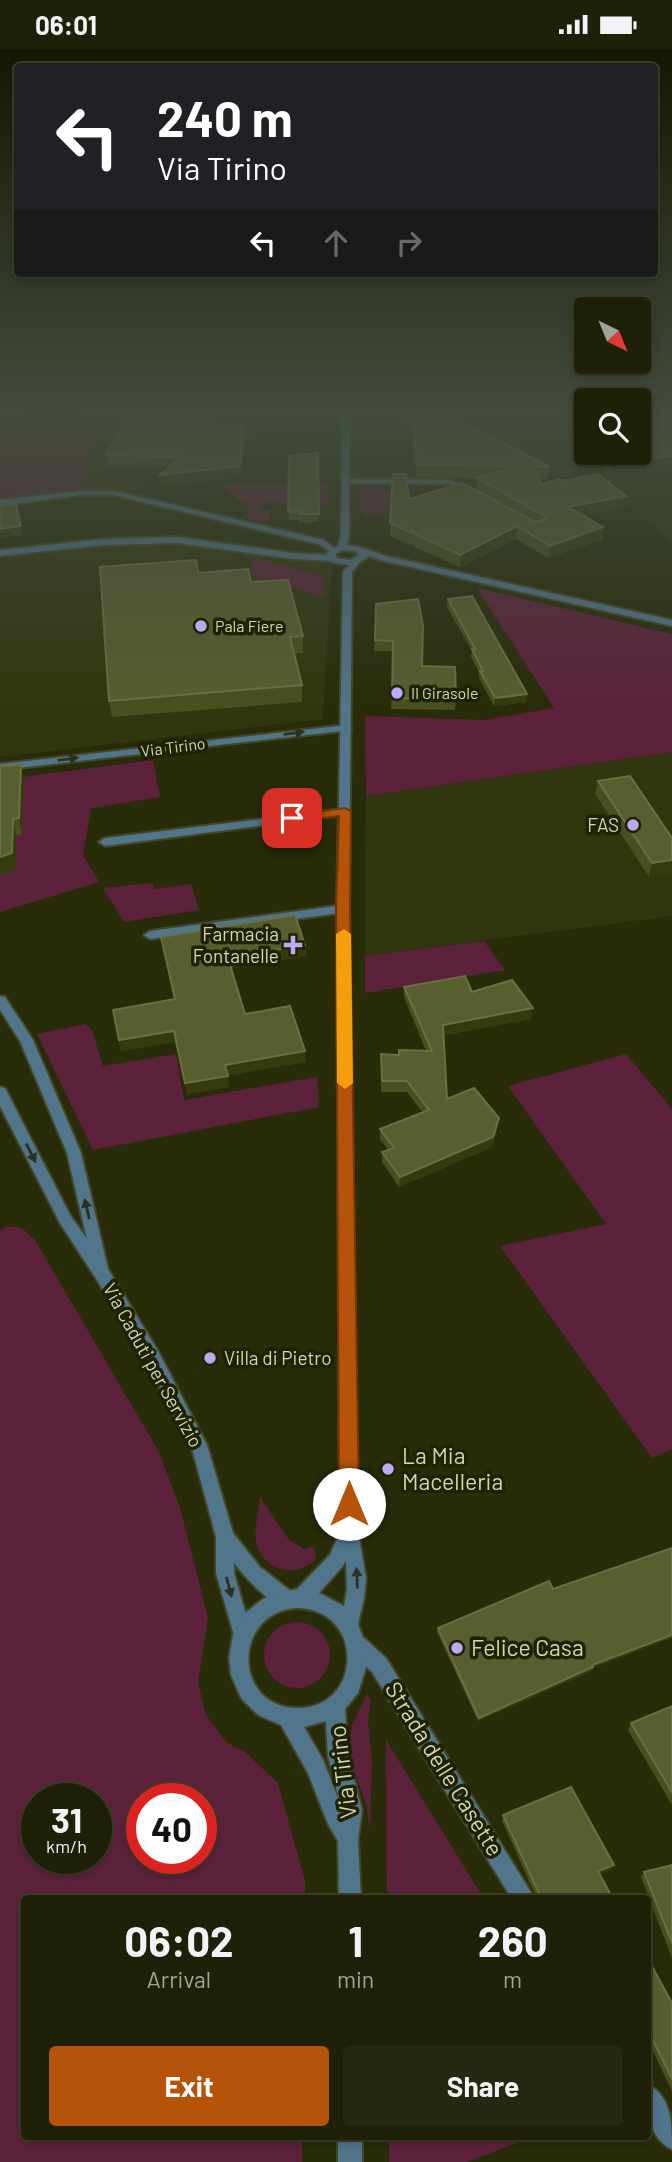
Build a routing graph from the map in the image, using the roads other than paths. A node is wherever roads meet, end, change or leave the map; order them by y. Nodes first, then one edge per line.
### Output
1 (193, 511) edge
2 (345, 511) edge
3 (345, 536) junction
4 (335, 552) junction
5 (0, 553) edge
6 (359, 556) junction
7 (344, 568) junction
8 (672, 623) edge
9 (346, 729) junction
10 (0, 767) edge
11 (345, 811) junction
12 (105, 842) dead end
13 (343, 909) junction
14 (150, 935) dead end
15 (0, 1000) edge
16 (0, 1092) edge
17 (103, 1275) junction
18 (349, 1531) junction
19 (225, 1537) junction
20 (294, 1598) junction
21 (348, 1624) junction
22 (243, 1635) junction
23 (357, 1645) junction
24 (335, 1704) junction
25 (287, 1717) junction
26 (348, 1839) junction
27 (351, 1895) edge
28 (522, 1895) edge
29 (651, 2102) edge
30 (672, 2137) edge
31 (350, 2140) edge
32 (350, 2162) edge

1 - 4 street
2 - 3 street
3 - 4 street
3 - 6 street
4 - 5 street
4 - 6 street
4 - 7 street
6 - 7 street
6 - 8 street
7 - 9 street
10 -> 9 street, Via Tirino
9 - 11 street
11 - 12 street
11 - 13 street
13 - 14 street
13 - 18 street
17 -> 15 street, Via Caduti per Servizio
16 -> 17 street, Via Caduti per Servizio
17 - 19 street, Via Caduti per Servizio
18 - 20 street
21 -> 18 street
19 - 20 street, Via Caduti per Servizio
19 -> 22 street, Via Caduti per Servizio
20 - 21 street
20 - 22 street
21 - 23 street
22 - 25 street
23 - 24 street
23 - 28 street, Strada delle Casette
24 - 25 street
24 - 26 street, Via Tirino
25 - 26 street, Via Tirino
26 - 27 street, Via Tirino
29 - 30 street
31 - 32 street

